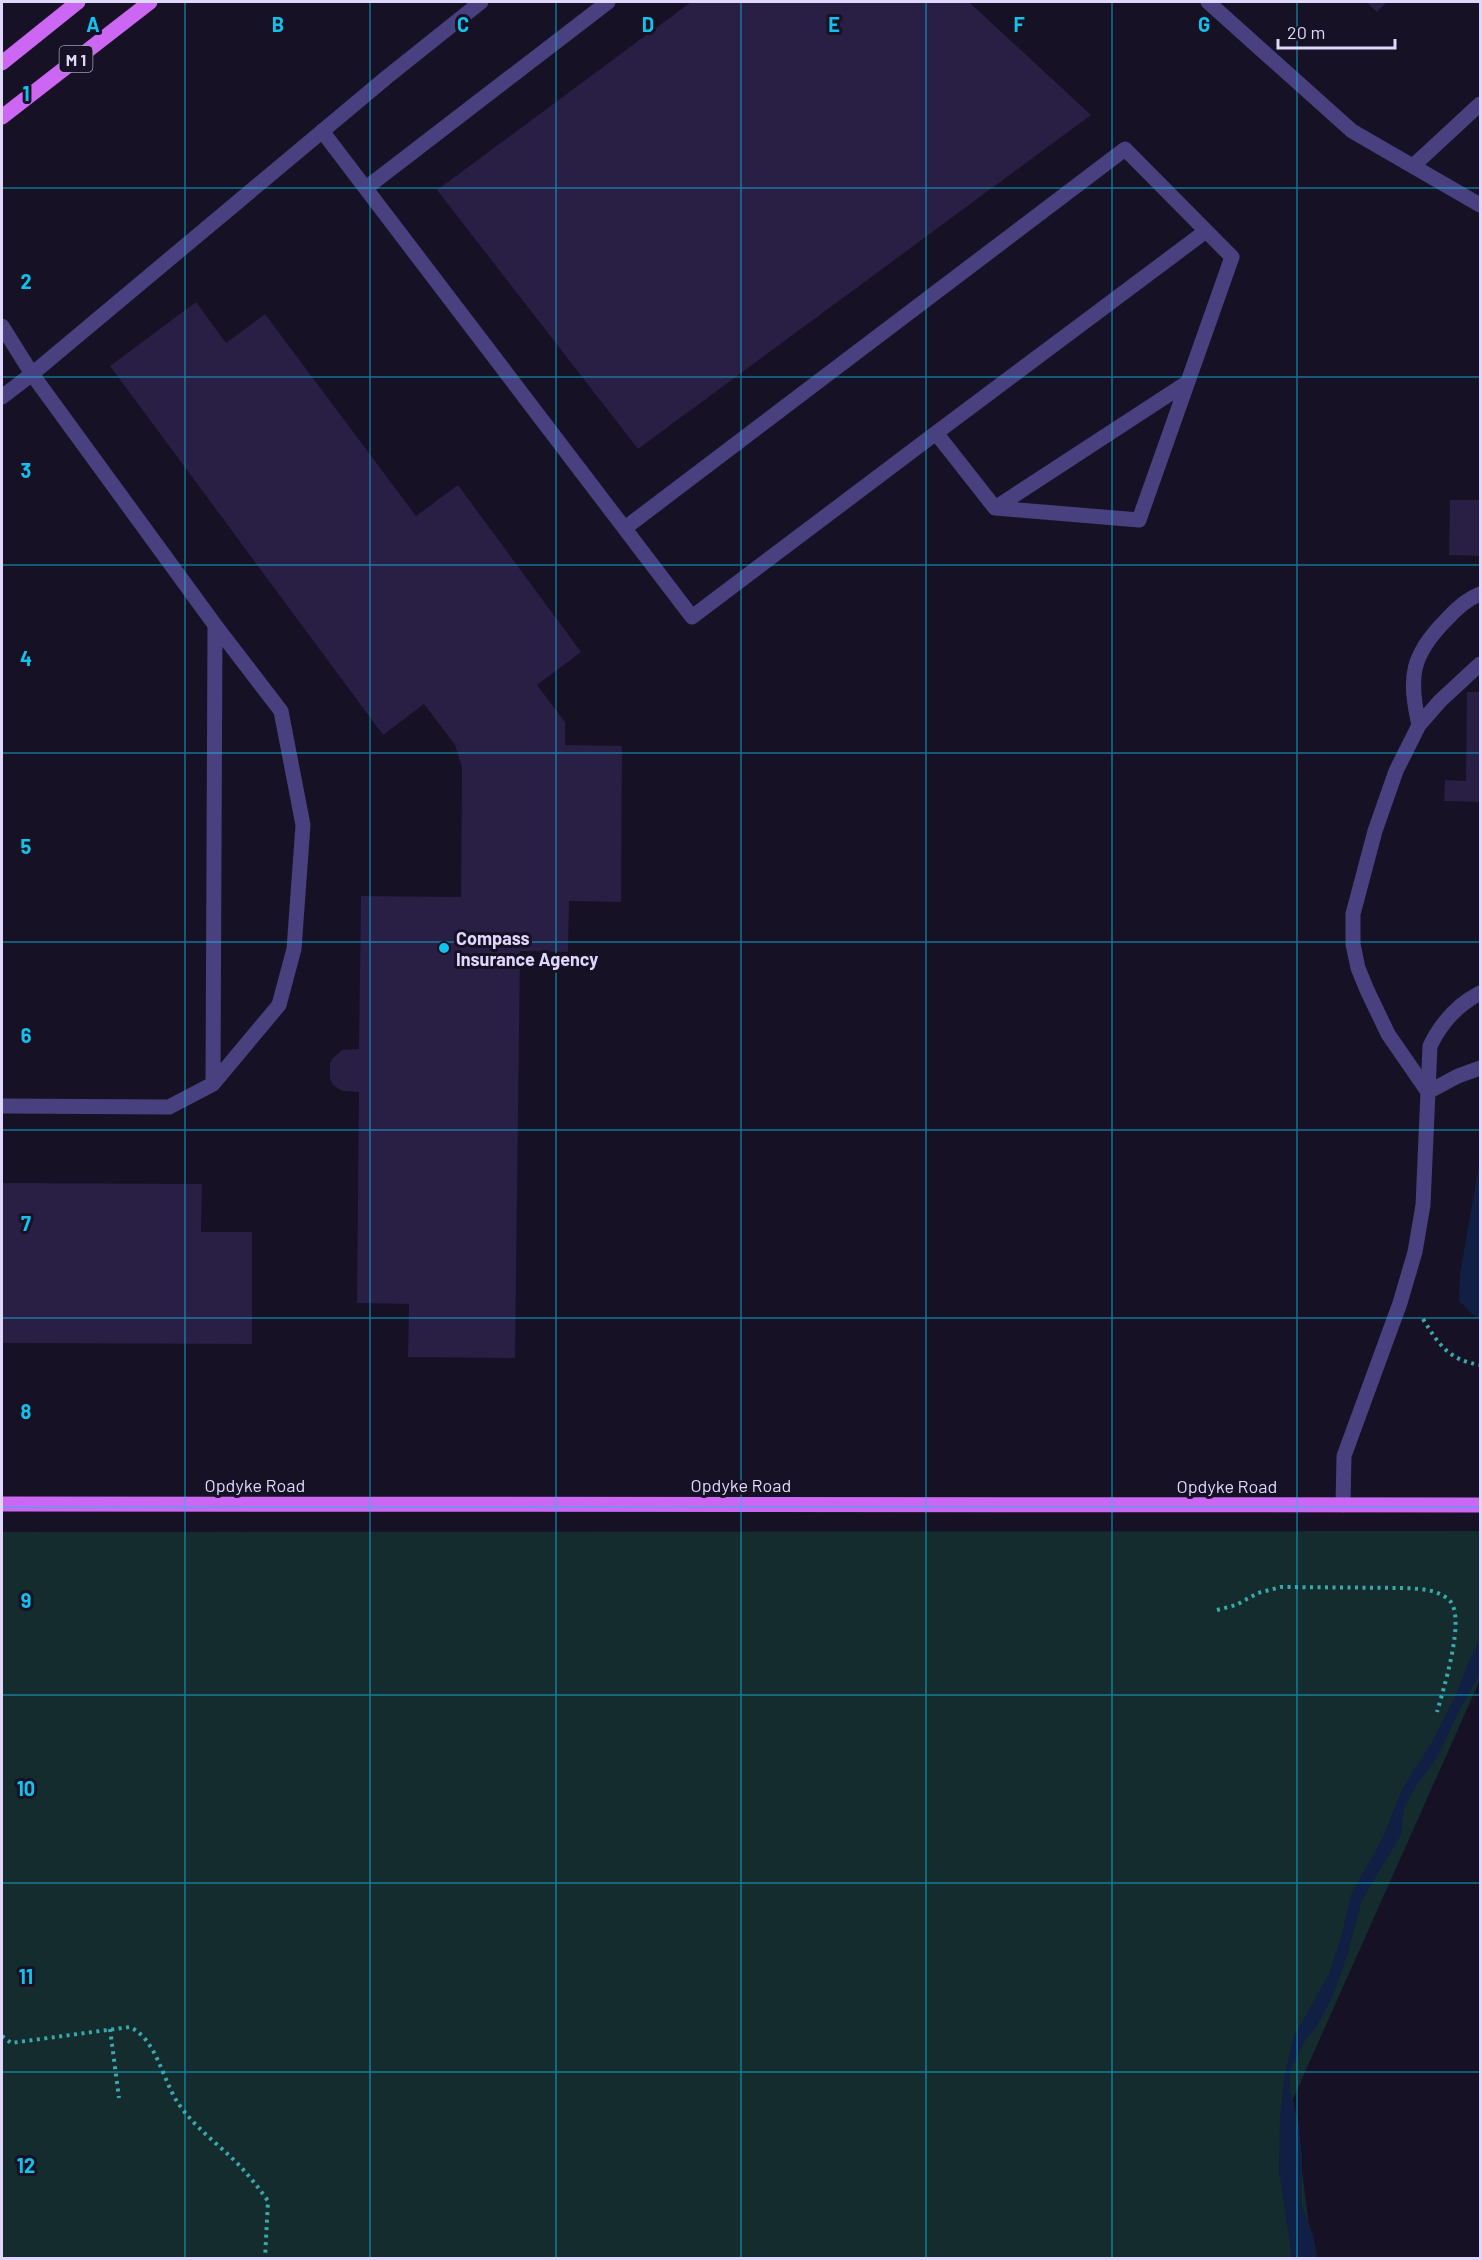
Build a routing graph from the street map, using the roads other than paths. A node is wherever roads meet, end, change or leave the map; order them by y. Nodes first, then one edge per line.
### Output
1 (78, 2) edge
2 (150, 2) edge
3 (482, 2) edge
4 (608, 2) edge
5 (1208, 2) edge
6 (2, 63) edge
7 (1480, 104) edge
8 (2, 117) edge
9 (322, 131) junction
10 (1413, 166) junction
11 (366, 188) junction
12 (1480, 205) edge
13 (1206, 231) junction
14 (2, 326) edge
15 (32, 374) junction
16 (1188, 382) junction
17 (2, 397) edge
18 (936, 433) junction
19 (995, 508) junction
20 (625, 528) junction
21 (1480, 594) edge
22 (215, 626) junction
23 (1480, 664) edge
24 (1419, 725) junction
25 (1480, 993) edge
26 (1480, 1068) edge
27 (213, 1084) junction
28 (1428, 1092) junction
29 (2, 1106) edge
30 (2, 1504) edge
31 (1343, 1505) junction
32 (1480, 1505) edge

1 - 6 main road
2 - 8 main road, M 1
3 - 9 lane
4 - 11 lane
5 - 10 lane
7 - 10 lane
9 - 11 lane
9 - 15 lane
10 - 12 lane
11 - 20 lane
13 - 16 lane
13 - 18 lane
13 - 20 lane
14 - 15 lane
15 - 17 lane
15 - 22 lane
16 - 19 lane
16 - 19 lane
18 - 19 lane
18 - 20 lane
21 - 24 lane
22 - 27 lane
22 - 27 lane
23 - 24 lane
24 - 28 lane
25 - 28 lane
26 - 28 lane
27 - 29 lane
28 - 31 lane
30 - 31 main road, Opdyke Road
31 - 32 main road, Opdyke Road

